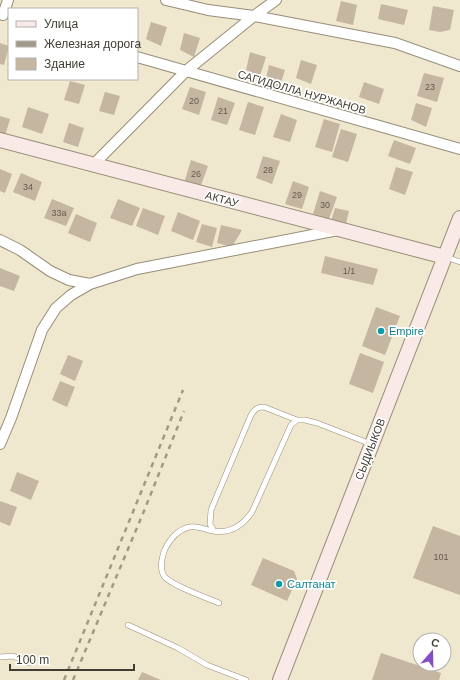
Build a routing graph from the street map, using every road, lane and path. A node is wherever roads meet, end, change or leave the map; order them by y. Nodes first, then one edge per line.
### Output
1 (8, 0) edge
2 (166, 0) edge
3 (276, 0) edge
4 (4, 15) edge
5 (254, 16) junction
6 (138, 57) edge
7 (460, 66) edge
8 (186, 72) junction
9 (0, 140) edge
10 (460, 149) edge
11 (93, 165) junction
12 (460, 218) edge
13 (340, 230) junction
14 (0, 240) edge
15 (445, 257) junction
16 (460, 262) edge
17 (90, 284) junction
18 (297, 420) junction
19 (0, 444) edge
20 (372, 444) junction
21 (214, 532) junction
22 (219, 603) dead end
23 (128, 625) dead end
24 (0, 658) edge
25 (29, 662) dead end
26 (246, 680) edge
27 (280, 680) edge

1 - 4 street
2 - 5 street
3 - 5 street
5 - 7 street
5 - 8 street
6 - 8 street, САГИДОЛЛА НУРЖАНОВ
8 - 10 street, САГИДОЛЛА НУРЖАНОВ
8 - 11 street
9 - 11 street, АКТАУ
11 - 13 street, АКТАУ
12 - 15 street, СЫДИЫКОВ
13 - 15 street, АКТАУ
13 - 17 street
14 - 17 street
15 - 16 lane
15 - 20 street, СЫДИЫКОВ
17 - 19 street
18 - 20 lane
18 - 21 lane
18 - 21 lane
20 - 27 street, СЫДИЫКОВ
21 - 22 lane
23 - 26 lane
24 - 25 lane

